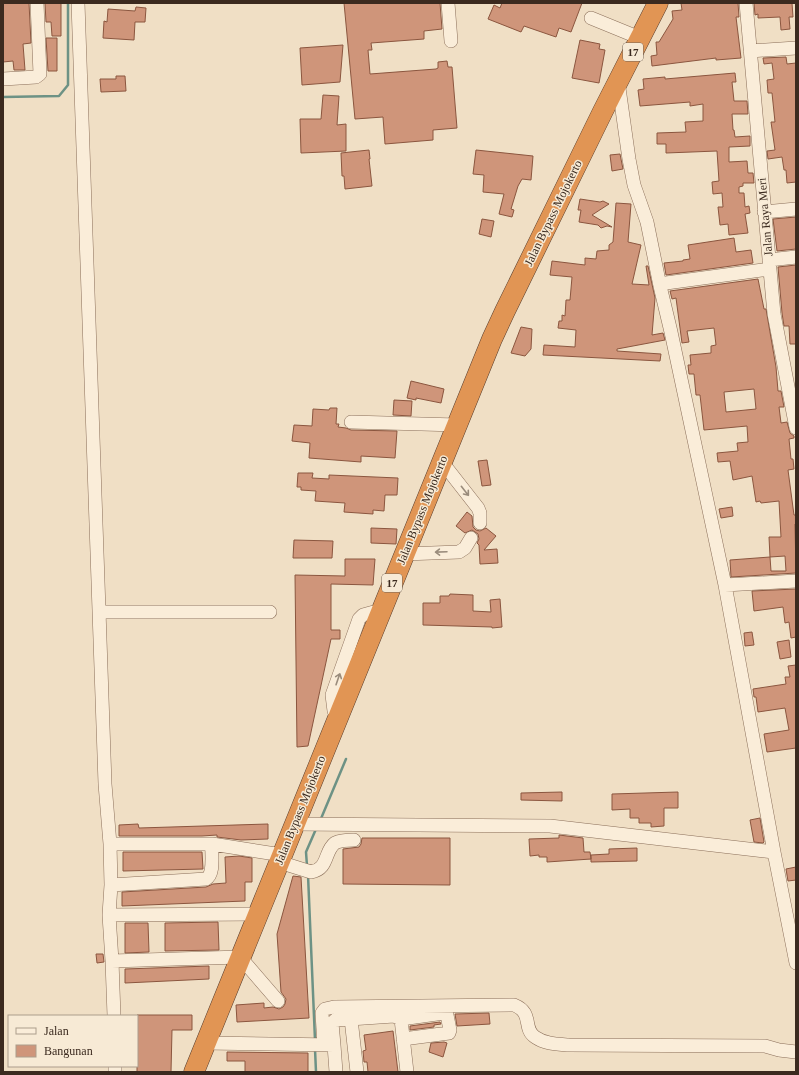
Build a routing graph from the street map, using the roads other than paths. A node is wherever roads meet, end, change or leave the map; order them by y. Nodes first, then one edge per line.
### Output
1 (37, 3) edge
2 (78, 3) edge
3 (448, 3) edge
4 (658, 3) edge
5 (746, 3) edge
6 (591, 18) dead end
7 (640, 38) junction
8 (451, 41) dead end
9 (796, 48) edge
10 (750, 51) junction
11 (3, 79) edge
12 (618, 81) junction
13 (796, 209) edge
14 (764, 212) junction
15 (796, 257) edge
16 (769, 265) junction
17 (666, 283) dead end
18 (351, 422) dead end
19 (457, 425) junction
20 (796, 428) edge
21 (442, 462) junction
22 (480, 523) dead end
23 (471, 538) dead end
24 (404, 554) junction
25 (796, 581) edge
26 (724, 584) junction
27 (99, 612) junction
28 (270, 612) dead end
29 (310, 825) junction
30 (354, 840) dead end
31 (110, 844) junction
32 (212, 844) junction
33 (774, 852) junction
34 (281, 858) junction
35 (111, 885) junction
36 (259, 914) junction
37 (109, 915) junction
38 (240, 957) junction
39 (112, 961) junction
40 (796, 963) edge
41 (278, 1001) dead end
42 (114, 1015) edge
43 (351, 1019) junction
44 (401, 1019) junction
45 (403, 1039) junction
46 (206, 1043) junction
47 (322, 1045) junction
48 (796, 1052) edge
49 (357, 1069) edge
50 (336, 1070) edge
51 (194, 1072) edge
52 (407, 1072) edge

1 - 11 street
2 - 27 street
3 - 8 street
4 - 7 highway, Jalan Bypass Mojokerto / 17
5 - 10 street, Jalan Raya Meri
6 - 7 street
7 - 12 highway, Jalan Bypass Mojokerto / 17
9 - 10 street
10 - 14 street, Jalan Raya Meri
12 - 19 highway, Jalan Bypass Mojokerto / 17
12 - 26 street
13 - 14 street
14 - 16 street, Jalan Raya Meri
15 - 16 street
16 - 17 street
16 - 20 street, Jalan Raya Meri
18 - 19 street
19 - 21 highway, Jalan Bypass Mojokerto / 17
21 -> 22 street
21 - 24 highway, Jalan Bypass Mojokerto / 17
23 -> 24 street
24 - 29 highway, Jalan Bypass Mojokerto / 17
25 - 26 street
26 - 33 street
27 - 28 street
27 - 31 street
29 - 33 street
29 - 34 highway, Jalan Bypass Mojokerto / 17
30 - 34 street
31 - 32 street
31 - 35 street
32 - 34 street
32 - 35 street
33 - 40 street
34 - 36 highway, Jalan Bypass Mojokerto / 17
35 - 37 street
36 - 37 street
36 - 38 highway, Jalan Bypass Mojokerto / 17
37 - 39 street
38 - 39 street
38 - 41 street
38 - 46 highway, Jalan Bypass Mojokerto / 17
39 - 42 street
43 - 44 street
43 - 47 street
43 - 49 street
44 - 45 street
44 - 45 street
45 - 52 street
46 - 47 street
46 - 51 highway, Jalan Bypass Mojokerto / 17
47 - 48 street
47 - 50 street
49 - 50 street

